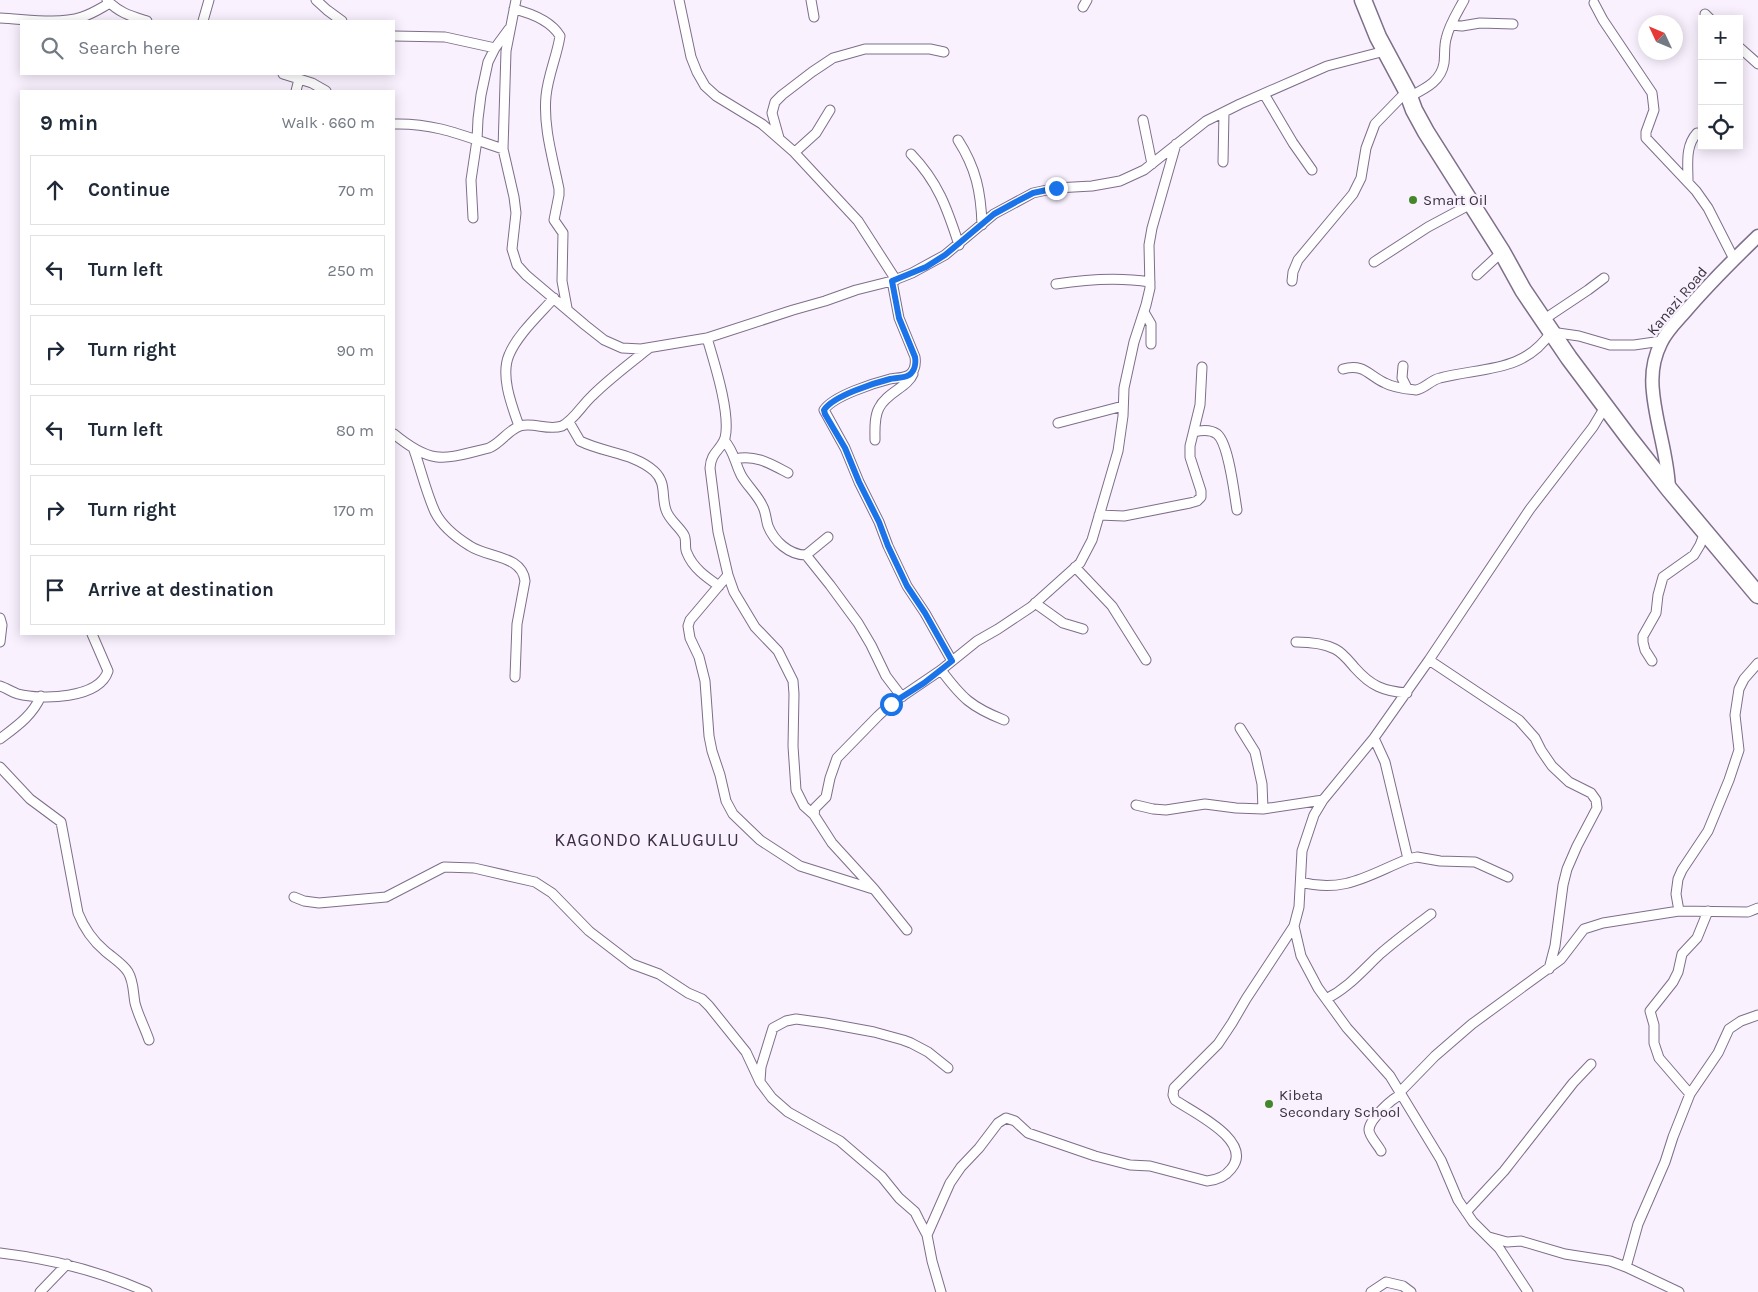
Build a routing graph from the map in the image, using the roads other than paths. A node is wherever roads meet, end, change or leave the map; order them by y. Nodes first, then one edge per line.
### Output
1 (209, 0) edge
2 (316, 0) edge
3 (679, 0) edge
4 (811, 0) edge
5 (1363, 0) edge
6 (1464, 0) edge
7 (108, 1) edge
8 (1594, 2) dead end
9 (515, 5) edge
10 (814, 17) dead end
11 (0, 18) edge
12 (144, 20) edge
13 (203, 20) edge
14 (341, 20) edge
15 (1513, 24) dead end
16 (1451, 25) junction
17 (510, 29) junction
18 (395, 36) edge
19 (495, 48) junction
20 (1385, 51) junction
21 (1743, 51) edge
22 (944, 52) dead end
23 (1758, 64) edge
24 (286, 75) edge
25 (299, 79) junction
26 (296, 90) edge
27 (324, 90) edge
28 (1264, 94) junction
29 (1408, 94) junction
30 (830, 110) dead end
31 (1224, 112) junction
32 (1143, 120) dead end
33 (395, 124) edge
34 (1696, 133) dead end
35 (779, 138) junction
36 (477, 140) junction
37 (958, 140) dead end
38 (1177, 143) junction
39 (503, 149) junction
40 (795, 152) junction
41 (911, 154) dead end
42 (1223, 162) dead end
43 (1152, 164) junction
44 (1312, 170) dead end
45 (1688, 181) junction
46 (1471, 204) junction
47 (473, 218) dead end
48 (982, 225) junction
49 (1758, 236) edge
50 (959, 245) junction
51 (1502, 252) junction
52 (1734, 259) junction
53 (1374, 262) dead end
54 (1477, 275) dead end
55 (1604, 278) dead end
56 (894, 280) junction
57 (1150, 282) junction
58 (1292, 282) dead end
59 (1056, 284) dead end
60 (554, 298) junction
61 (567, 308) junction
62 (1144, 312) junction
63 (1547, 326) junction
64 (708, 338) junction
65 (1662, 341) junction
66 (1151, 344) dead end
67 (649, 348) junction
68 (1403, 366) dead end
69 (1202, 367) dead end
70 (1343, 369) dead end
71 (914, 370) junction
72 (1407, 388) junction
73 (1123, 406) junction
74 (1605, 407) junction
75 (569, 422) junction
76 (1058, 423) dead end
77 (519, 426) junction
78 (1194, 432) junction
79 (395, 435) edge
80 (724, 440) junction
81 (875, 440) dead end
82 (414, 450) junction
83 (735, 459) junction
84 (788, 473) dead end
85 (1668, 489) junction
86 (1237, 510) dead end
87 (1099, 515) junction
88 (1705, 532) junction
89 (828, 537) dead end
90 (806, 555) junction
91 (1075, 568) junction
92 (728, 575) junction
93 (718, 586) junction
94 (1757, 594) edge
95 (1035, 603) junction
96 (0, 618) edge
97 (1083, 630) dead end
98 (92, 635) edge
99 (0, 642) edge
100 (1296, 642) dead end
101 (1146, 660) dead end
102 (1429, 660) junction
103 (952, 661) junction
104 (1652, 661) dead end
105 (1758, 663) edge
106 (941, 670) junction
107 (515, 677) dead end
108 (0, 686) edge
109 (1407, 693) junction
110 (41, 696) junction
111 (902, 697) junction
112 (1004, 720) dead end
113 (1240, 728) dead end
114 (1374, 738) junction
115 (0, 739) edge
116 (0, 766) edge
117 (1323, 800) junction
118 (1136, 805) dead end
119 (1263, 809) junction
120 (814, 815) junction
121 (1408, 859) junction
122 (1508, 877) dead end
123 (1301, 882) junction
124 (874, 889) junction
125 (294, 897) dead end
126 (1758, 908) edge
127 (1679, 910) junction
128 (1708, 911) junction
129 (1432, 914) dead end
130 (1294, 926) junction
131 (908, 930) dead end
132 (1549, 970) junction
133 (1326, 999) junction
134 (1758, 1015) edge
135 (149, 1040) dead end
136 (1591, 1064) dead end
137 (948, 1068) dead end
138 (760, 1082) junction
139 (1400, 1094) junction
140 (1690, 1094) junction
141 (1381, 1151) dead end
142 (1466, 1212) junction
143 (927, 1235) junction
144 (1489, 1237) junction
145 (0, 1253) edge
146 (67, 1264) junction
147 (1626, 1267) junction
148 (40, 1292) edge
149 (148, 1292) edge
150 (941, 1292) edge
151 (1371, 1292) edge
152 (1411, 1292) edge
153 (1528, 1292) edge
154 (1679, 1292) edge

1 - 13 street
2 - 14 street
3 - 35 street
4 - 10 street
5 - 20 highway
6 - 16 street
7 - 11 street
7 - 12 street
8 - 45 street
9 - 17 street
9 - 61 street
15 - 16 street
16 - 29 street
17 - 19 street
17 - 39 street
18 - 19 street
19 - 36 street
20 - 28 street
20 - 29 highway
21 - 23 street
22 - 35 street
24 - 25 street
25 - 26 street
25 - 27 street
28 - 31 street
28 - 44 street
29 - 46 highway
29 - 58 street
30 - 40 street
31 - 38 street
31 - 42 street
32 - 43 street
33 - 36 street
34 - 45 street
35 - 40 street
36 - 39 street
36 - 47 street
37 - 48 street
38 - 43 street
38 - 57 street
39 - 60 street
40 - 56 street
41 - 50 street
43 - 48 street
45 - 52 street
46 - 51 highway
46 - 53 street
48 - 50 street
49 - 52 main road, Kanazi Road
50 - 56 street
51 - 54 street
51 - 63 highway
52 - 65 main road, Kanazi Road
55 - 63 street
56 - 64 street
56 - 71 street
57 - 59 street
57 - 62 street
60 - 61 street
60 - 77 street
61 - 67 street
62 - 66 street
62 - 73 street
63 - 65 street
63 - 72 street
63 - 74 highway
64 - 67 street
64 - 80 street
65 - 85 main road, Kanazi Road
67 - 75 street
68 - 72 street
69 - 78 street
70 - 72 street
71 - 81 street
71 - 103 street
73 - 76 street
73 - 87 street
74 - 85 highway
74 - 102 street
75 - 77 street
75 - 93 street
77 - 82 street
78 - 86 street
78 - 87 street
79 - 82 street
80 - 83 street
80 - 92 street
82 - 107 street
83 - 84 street
83 - 90 street
85 - 88 highway
87 - 91 street
88 - 94 highway
88 - 104 street
89 - 90 street
90 - 111 street
91 - 95 street
91 - 101 street
92 - 93 street
92 - 120 street
93 - 124 street
95 - 97 street
95 - 103 street
96 - 99 street
98 - 110 street
100 - 109 street
102 - 109 street
102 - 132 street
103 - 106 street
105 - 127 street
106 - 111 street
106 - 112 street
108 - 110 street
109 - 114 street
110 - 115 street
111 - 120 street
113 - 119 street
114 - 117 street
114 - 121 street
116 - 135 street
117 - 119 street
117 - 123 street
118 - 119 street
120 - 124 street
121 - 122 street
121 - 123 street
123 - 130 street
124 - 131 street
125 - 138 street
126 - 128 street
127 - 128 street
127 - 132 street
128 - 140 street
129 - 133 street
130 - 133 street
130 - 143 street
132 - 139 street
133 - 139 street
134 - 140 street
136 - 142 street
137 - 138 street
138 - 143 street
139 - 141 street
139 - 142 street
140 - 147 street
142 - 144 street
143 - 150 street
144 - 147 street
144 - 153 street
145 - 146 street
146 - 148 street
146 - 149 street
147 - 154 street
151 - 152 street

